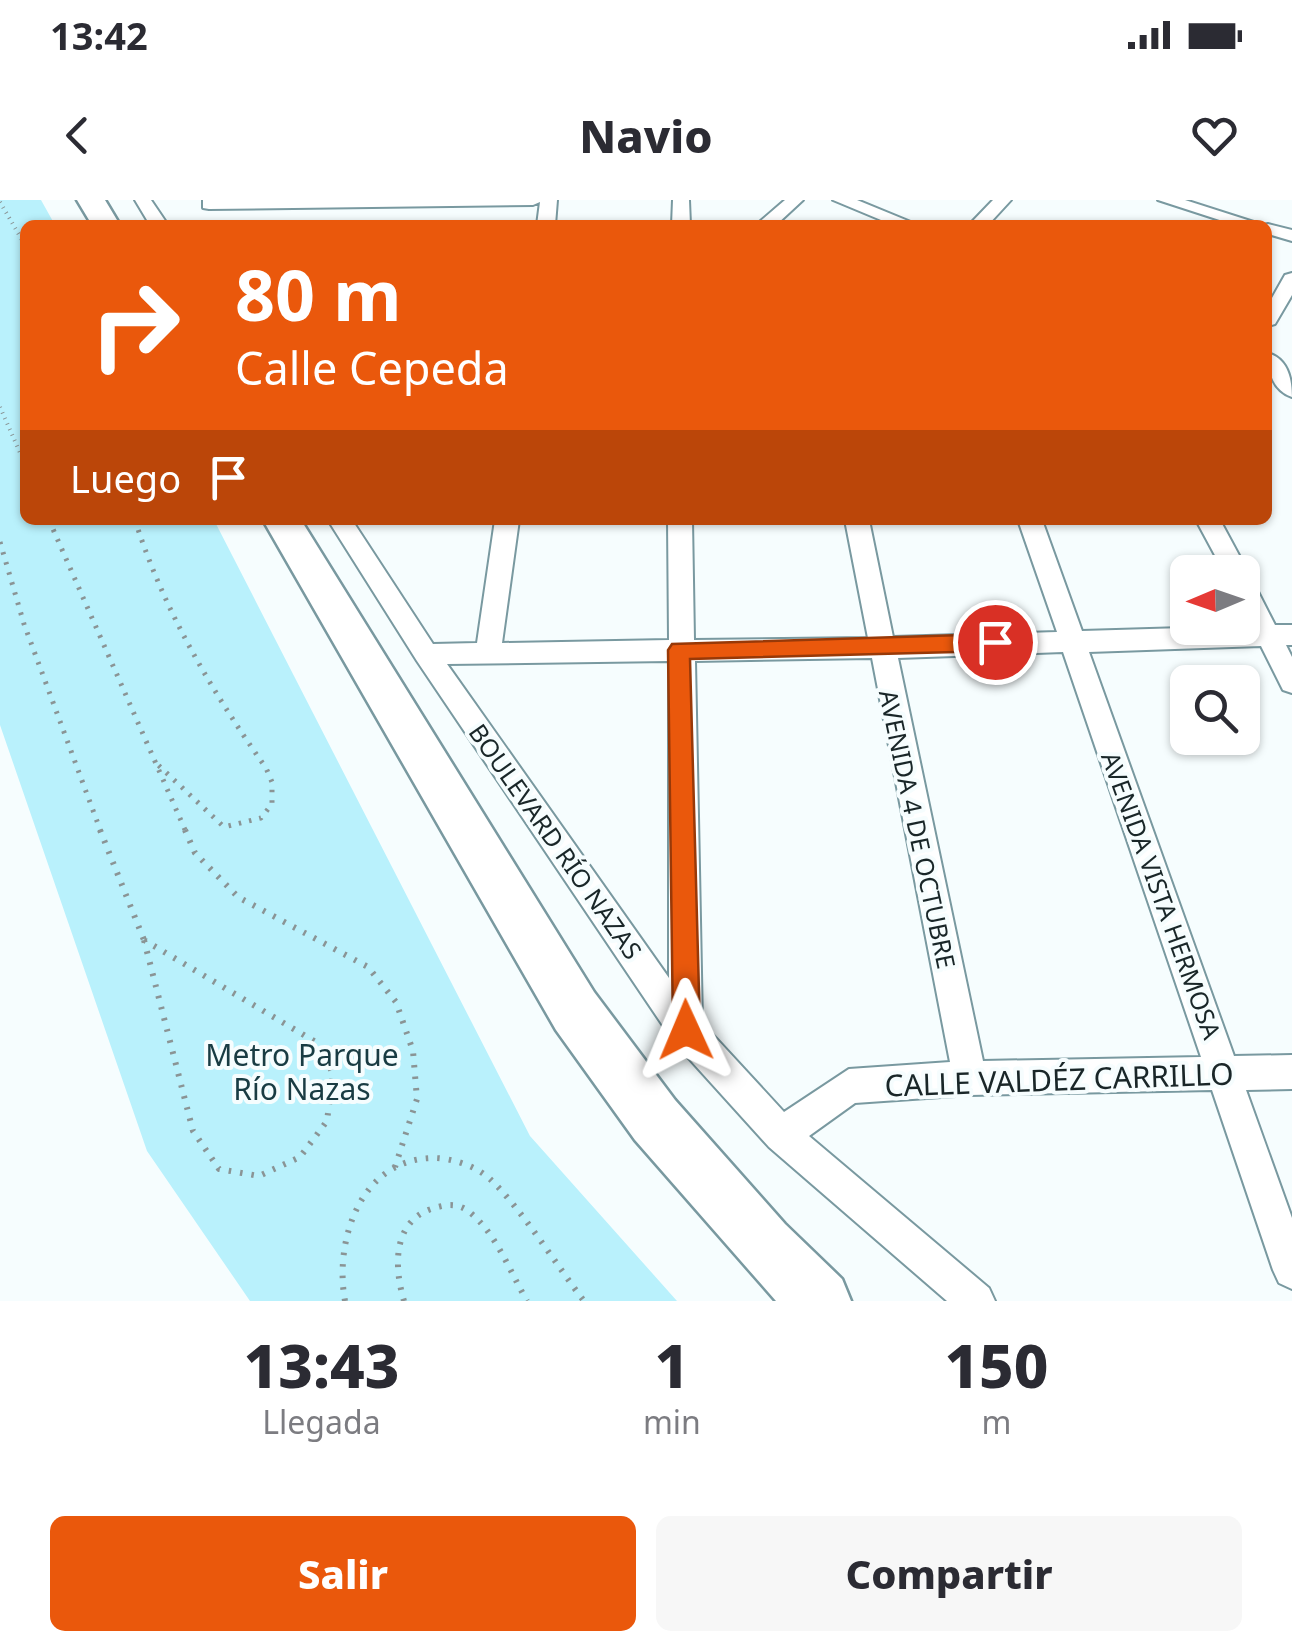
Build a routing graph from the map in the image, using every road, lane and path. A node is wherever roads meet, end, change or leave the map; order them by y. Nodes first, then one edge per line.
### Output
1 (533, 200) edge
2 (795, 200) edge
3 (841, 200) edge
4 (1003, 200) edge
5 (1166, 200) edge
6 (0, 202) edge
7 (210, 202) edge
8 (420, 202) edge
9 (770, 220) edge
10 (895, 220) edge
11 (983, 220) edge
12 (1236, 220) edge
13 (20, 237) edge
14 (1292, 279) edge
15 (1272, 313) edge
16 (1275, 364) edge
17 (1292, 390) edge
18 (0, 407) edge
19 (20, 453) edge
20 (51, 525) edge
21 (136, 525) edge
22 (285, 525) edge
23 (343, 525) edge
24 (506, 525) edge
25 (680, 525) edge
26 (858, 525) edge
27 (1032, 525) edge
28 (1211, 525) edge
29 (0, 542) edge
30 (1227, 555) edge
31 (1260, 609) edge
32 (1281, 636) edge
33 (1072, 639) junction
34 (880, 648) junction
35 (679, 650) junction
36 (426, 654) junction
37 (488, 654) junction
38 (1292, 682) edge
39 (154, 761) junction
40 (144, 940) junction
41 (686, 1030) junction
42 (1292, 1072) edge
43 (1226, 1074) junction
44 (970, 1078) junction
45 (781, 1135) junction
46 (395, 1167) junction
47 (1292, 1270) edge
48 (345, 1301) edge
49 (404, 1301) edge
50 (528, 1301) edge
51 (584, 1301) edge
52 (820, 1301) edge
53 (976, 1301) edge

1 - 8 street
2 - 9 street
3 - 10 street
4 - 11 street
5 - 12 street
6 - 13 path
7 - 8 street
14 - 15 street
16 - 17 street
18 - 19 path
20 - 39 path
21 - 39 path
22 - 52 main road
23 - 36 street, BOULEVARD RÍO NAZAS
24 - 37 street
25 - 35 street
26 - 34 street, AVENIDA 4 DE OCTUBRE
27 - 33 street, AVENIDA VISTA HERMOSA
28 - 30 street
29 - 40 path
31 - 32 street
32 - 33 street
32 - 38 street
33 - 34 street
33 - 43 street, AVENIDA VISTA HERMOSA
34 - 35 street
34 - 44 street, AVENIDA 4 DE OCTUBRE
35 - 37 street
35 - 41 street
36 - 37 street
36 - 41 street, BOULEVARD RÍO NAZAS
39 - 46 path
40 - 40 path
41 - 45 street, BOULEVARD RÍO NAZAS
42 - 43 street, CALLE VALDÉZ CARRILLO
43 - 44 street, CALLE VALDÉZ CARRILLO
43 - 47 street, AVENIDA VISTA HERMOSA
44 - 45 street, CALLE VALDÉZ CARRILLO
45 - 53 street, BOULEVARD RÍO NAZAS
46 - 48 path
46 - 51 path
49 - 50 path

